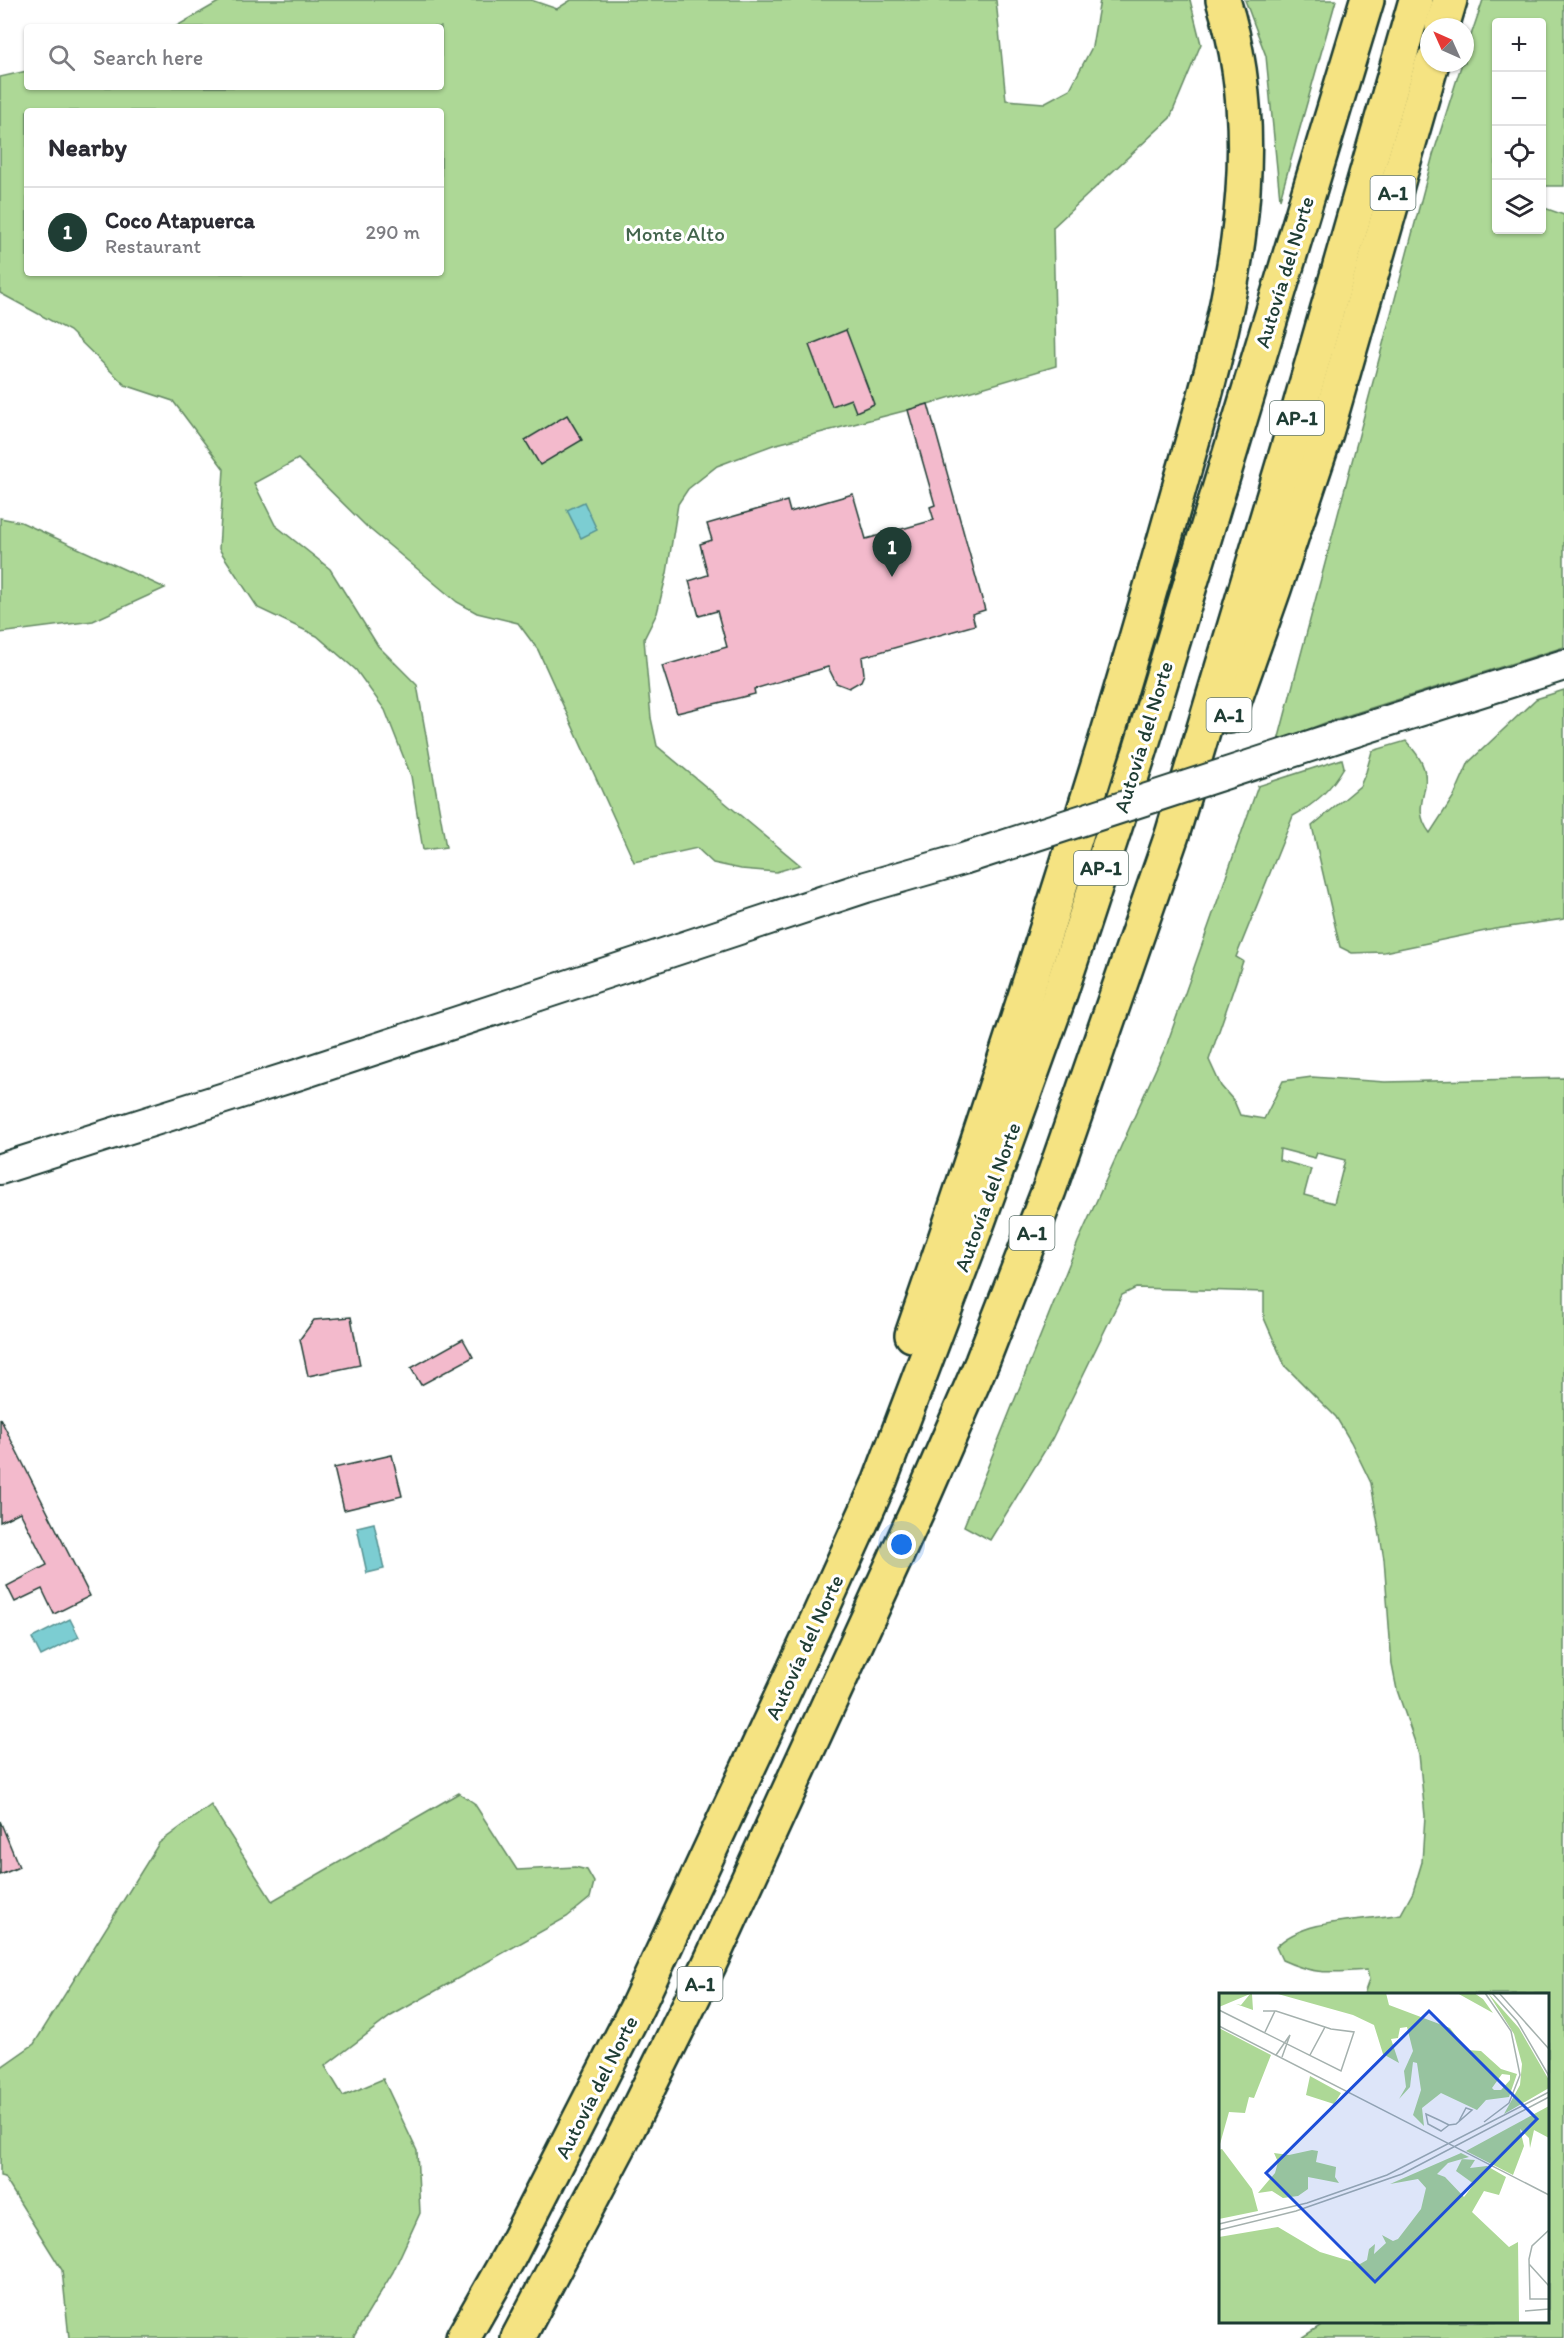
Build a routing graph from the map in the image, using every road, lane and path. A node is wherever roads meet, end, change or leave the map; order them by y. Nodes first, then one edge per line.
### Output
1 (1222, 0) edge
2 (1367, 0) edge
3 (1416, 0) edge
4 (1450, 0) edge
5 (1445, 18) edge
6 (1429, 72) edge
7 (1564, 665) edge
8 (1172, 835) junction
9 (0, 1169) edge
10 (774, 1714) junction
11 (463, 2338) edge
12 (518, 2338) edge

1 - 10 highway, A-1
2 - 10 highway, Autovía del Norte / AP-1
3 - 8 highway, AP-1
4 - 5 highway
6 - 8 highway, A-1
7 - 9 main road, bridge
8 - 12 highway, A-1
10 - 11 highway, Autovía del Norte / A-1

